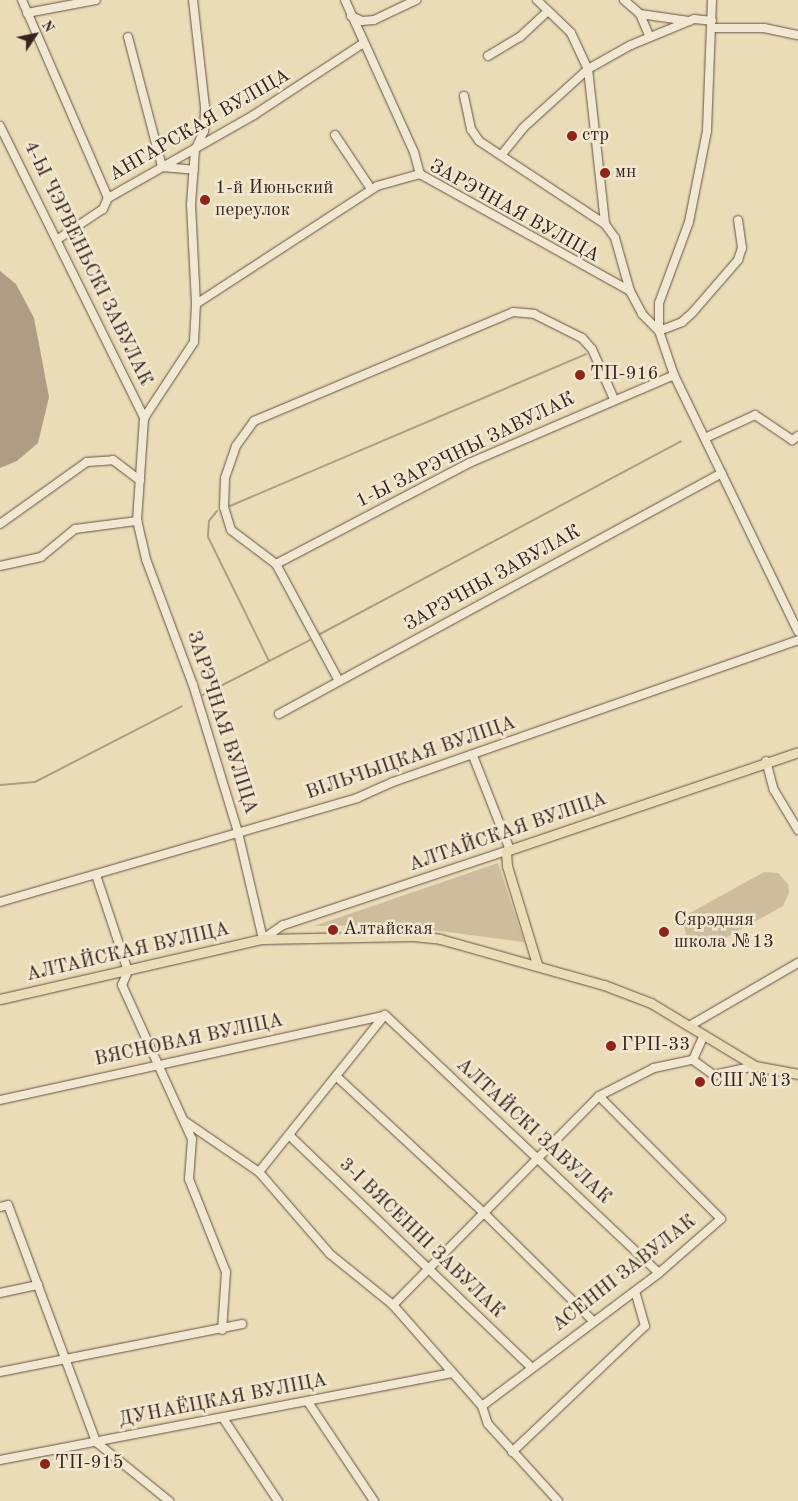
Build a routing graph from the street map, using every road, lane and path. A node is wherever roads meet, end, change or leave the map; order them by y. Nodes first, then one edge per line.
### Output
1 (22, 0) edge
2 (96, 0) edge
3 (193, 0) edge
4 (336, 0) edge
5 (416, 0) edge
6 (537, 0) edge
7 (624, 0) edge
8 (712, 0) edge
9 (345, 2) edge
10 (548, 11) junction
11 (27, 13) junction
12 (640, 14) junction
13 (351, 16) junction
14 (688, 22) junction
15 (712, 25) junction
16 (798, 35) edge
17 (128, 37) dead end
18 (650, 38) junction
19 (362, 44) junction
20 (488, 56) dead end
21 (588, 69) junction
22 (464, 96) dead end
23 (0, 126) edge
24 (334, 135) dead end
25 (195, 150) junction
26 (503, 153) junction
27 (162, 167) junction
28 (194, 170) junction
29 (420, 174) junction
30 (371, 189) junction
31 (108, 198) junction
32 (738, 220) dead end
33 (605, 224) junction
34 (58, 239) junction
35 (630, 292) junction
36 (196, 304) junction
37 (660, 331) junction
38 (674, 375) junction
39 (614, 399) junction
40 (144, 418) junction
41 (798, 436) edge
42 (705, 438) junction
43 (722, 473) junction
44 (140, 480) junction
45 (137, 521) junction
46 (0, 524) edge
47 (276, 564) junction
48 (0, 566) edge
49 (797, 628) edge
50 (798, 640) edge
51 (339, 681) junction
52 (279, 714) dead end
53 (798, 752) edge
54 (473, 756) junction
55 (766, 762) junction
56 (798, 830) edge
57 (238, 832) junction
58 (508, 850) junction
59 (96, 875) junction
60 (0, 902) edge
61 (264, 939) junction
62 (798, 963) edge
63 (537, 964) junction
64 (128, 971) junction
65 (0, 998) edge
66 (384, 1015) junction
67 (691, 1025) junction
68 (704, 1035) junction
69 (693, 1060) junction
70 (159, 1064) junction
71 (755, 1066) junction
72 (798, 1074) edge
73 (336, 1076) junction
74 (599, 1096) junction
75 (0, 1100) edge
76 (186, 1122) junction
77 (289, 1135) junction
78 (536, 1158) junction
79 (259, 1172) junction
80 (0, 1207) edge
81 (483, 1212) junction
82 (428, 1266) junction
83 (659, 1273) junction
84 (38, 1285) junction
85 (635, 1291) junction
86 (0, 1293) edge
87 (393, 1305) junction
88 (593, 1322) junction
89 (242, 1324) dead end
90 (222, 1330) junction
91 (68, 1360) junction
92 (531, 1368) junction
93 (0, 1372) edge
94 (451, 1374) junction
95 (308, 1402) junction
96 (482, 1406) junction
97 (223, 1418) junction
98 (96, 1442) junction
99 (512, 1452) junction
100 (0, 1460) edge
101 (169, 1501) edge
102 (278, 1501) edge
103 (374, 1501) edge
104 (558, 1501) edge

1 - 11 street
2 - 11 street
3 - 25 street
4 - 9 street
5 - 13 street
6 - 10 street
7 - 12 street
8 - 15 street
9 - 13 street
10 - 20 street
10 - 21 street
11 - 31 street
12 - 14 street
12 - 18 street
13 - 19 street
14 - 15 street
14 - 18 street
15 - 16 street
15 - 37 street
17 - 27 street
18 - 21 street
19 - 25 street, АНГАРСКАЯ ВУЛІЦА
19 - 29 street
21 - 26 street
21 - 33 street
22 - 26 street
23 - 34 street, 4-Ы ЧЭРВЕНЬСКІ ЗАВУЛАК
24 - 30 street
25 - 27 street, АНГАРСКАЯ ВУЛІЦА
25 - 28 street
26 - 33 street
27 - 28 street
27 - 31 street, АНГАРСКАЯ ВУЛІЦА
28 - 36 street
29 - 30 street, ЗАРЭЧНАЯ ВУЛІЦА
29 - 35 street, ЗАРЭЧНАЯ ВУЛІЦА
30 - 36 street, ЗАРЭЧНАЯ ВУЛІЦА
31 - 34 street, АНГАРСКАЯ ВУЛІЦА
32 - 37 street
33 - 35 street
34 - 40 street, 4-Ы ЧЭРВЕНЬСКІ ЗАВУЛАК
35 - 37 street
36 - 40 street, ЗАРЭЧНАЯ ВУЛІЦА
37 - 38 street
38 - 39 street, 1-Ы ЗАРЭЧНЫ ЗАВУЛАК
38 - 42 street
39 - 47 street, 1-Ы ЗАРЭЧНЫ ЗАВУЛАК
39 - 47 street
40 - 44 street, ЗАРЭЧНАЯ ВУЛІЦА
41 - 42 street
42 - 43 street
43 - 49 street
43 - 51 street, ЗАРЭЧНЫ ЗАВУЛАК
44 - 45 street, ЗАРЭЧНАЯ ВУЛІЦА
44 - 46 street
45 - 48 street
45 - 57 street, ЗАРЭЧНАЯ ВУЛІЦА
47 - 51 street
50 - 54 street, ВІЛЬЧЫЦКАЯ ВУЛІЦА
51 - 52 street, ЗАРЭЧНЫ ЗАВУЛАК
53 - 55 main road, АЛТАЙСКАЯ ВУЛІЦА
54 - 57 street, ВІЛЬЧЫЦКАЯ ВУЛІЦА
54 - 58 street
55 - 56 street
55 - 58 main road, АЛТАЙСКАЯ ВУЛІЦА
57 - 59 street, ВІЛЬЧЫЦКАЯ ВУЛІЦА
57 - 61 street, ЗАРЭЧНАЯ ВУЛІЦА
58 - 61 street, АЛТАЙСКАЯ ВУЛІЦА
58 - 63 main road
59 - 60 street, ВІЛЬЧЫЦКАЯ ВУЛІЦА
59 - 64 street
61 - 63 main road, АЛТАЙСКАЯ ВУЛІЦА
61 - 64 main road, АЛТАЙСКАЯ ВУЛІЦА
62 - 67 street
63 - 67 main road, АЛТАЙСКАЯ ВУЛІЦА
64 - 65 main road, АЛТАЙСКАЯ ВУЛІЦА
64 - 70 street
66 - 70 street, ВЯСНОВАЯ ВУЛІЦА
66 - 73 street
66 - 78 street, АЛТАЙСКІ ЗАВУЛАК
67 - 68 main road, АЛТАЙСКАЯ ВУЛІЦА
68 - 69 street
68 - 71 main road, АЛТАЙСКАЯ ВУЛІЦА
69 - 71 street
69 - 74 street
70 - 75 street, ВЯСНОВАЯ ВУЛІЦА
70 - 76 street
71 - 72 main road, АЛТАЙСКАЯ ВУЛІЦА
73 - 77 street
73 - 81 street
74 - 78 street
74 - 83 street, АСЕННІ ЗАВУЛАК
76 - 79 street
76 - 90 street
77 - 79 street
77 - 82 street, 3-І ВЯСЕННІ ЗАВУЛАК
78 - 81 street
78 - 83 street, АЛТАЙСКІ ЗАВУЛАК
79 - 87 street
80 - 84 street
81 - 82 street
81 - 88 street
82 - 87 street
82 - 92 street, 3-І ВЯСЕННІ ЗАВУЛАК
83 - 85 street, АСЕННІ ЗАВУЛАК
84 - 86 street
84 - 91 street
85 - 88 street, АСЕННІ ЗАВУЛАК
85 - 99 street
87 - 94 street
88 - 92 street, АСЕННІ ЗАВУЛАК
89 - 90 street
90 - 91 street
91 - 93 street
91 - 98 street
92 - 96 street, АСЕННІ ЗАВУЛАК
94 - 95 street, ДУНАЁЦКАЯ ВУЛІЦА
94 - 96 street
95 - 97 street, ДУНАЁЦКАЯ ВУЛІЦА
95 - 103 street
96 - 99 street
97 - 98 street, ДУНАЁЦКАЯ ВУЛІЦА
97 - 102 street
98 - 100 street, ДУНАЁЦКАЯ ВУЛІЦА
98 - 101 street
99 - 104 street

